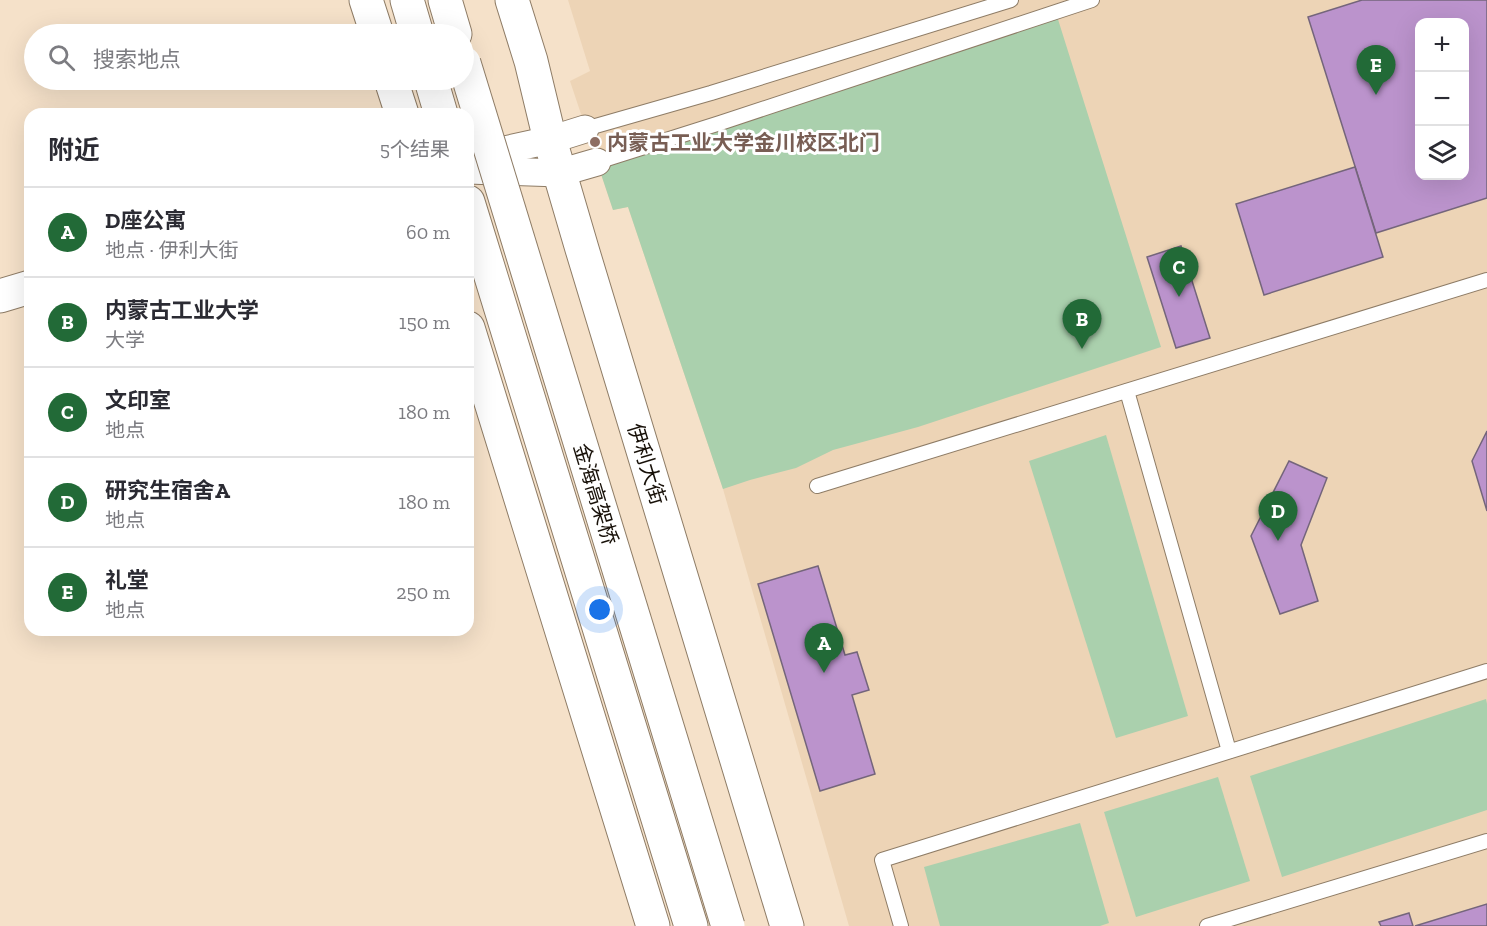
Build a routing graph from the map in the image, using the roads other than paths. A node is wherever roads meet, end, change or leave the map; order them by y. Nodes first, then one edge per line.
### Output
1 (366, 0) edge
2 (407, 0) edge
3 (445, 0) edge
4 (512, 0) edge
5 (1011, 0) edge
6 (1092, 0) edge
7 (374, 24) edge
8 (414, 24) edge
9 (452, 24) edge
10 (394, 90) edge
11 (434, 90) edge
12 (472, 90) edge
13 (400, 108) edge
14 (439, 108) edge
15 (585, 129) joint
16 (550, 140) junction
17 (474, 157) edge
18 (597, 162) joint
19 (474, 170) edge
20 (560, 172) junction
21 (474, 222) edge
22 (1487, 280) edge
23 (24, 289) edge
24 (0, 296) edge
25 (474, 348) edge
26 (1127, 391) junction
27 (817, 486) dead end
28 (1487, 671) edge
29 (1229, 751) junction
30 (1487, 841) edge
31 (652, 926) edge
32 (690, 926) edge
33 (728, 926) edge
34 (787, 926) edge
35 (901, 926) edge
36 (1207, 926) edge

1 - 7 main road
2 - 8 main road
3 - 9 main road
4 - 16 main road, 伊利大街
5 - 15 lane
6 - 18 lane
10 - 13 main road
11 - 14 main road
12 - 33 main road, 金海高架桥, bridge
15 - 16 street
16 - 17 street
16 - 20 main road, 伊利大街
18 - 20 street
19 - 20 street
20 - 34 main road, 伊利大街
21 - 32 main road, 金海高架桥
22 - 26 lane
23 - 24 main road
25 - 31 main road
26 - 27 lane
26 - 29 lane
28 - 29 lane
29 - 35 lane
30 - 36 lane

